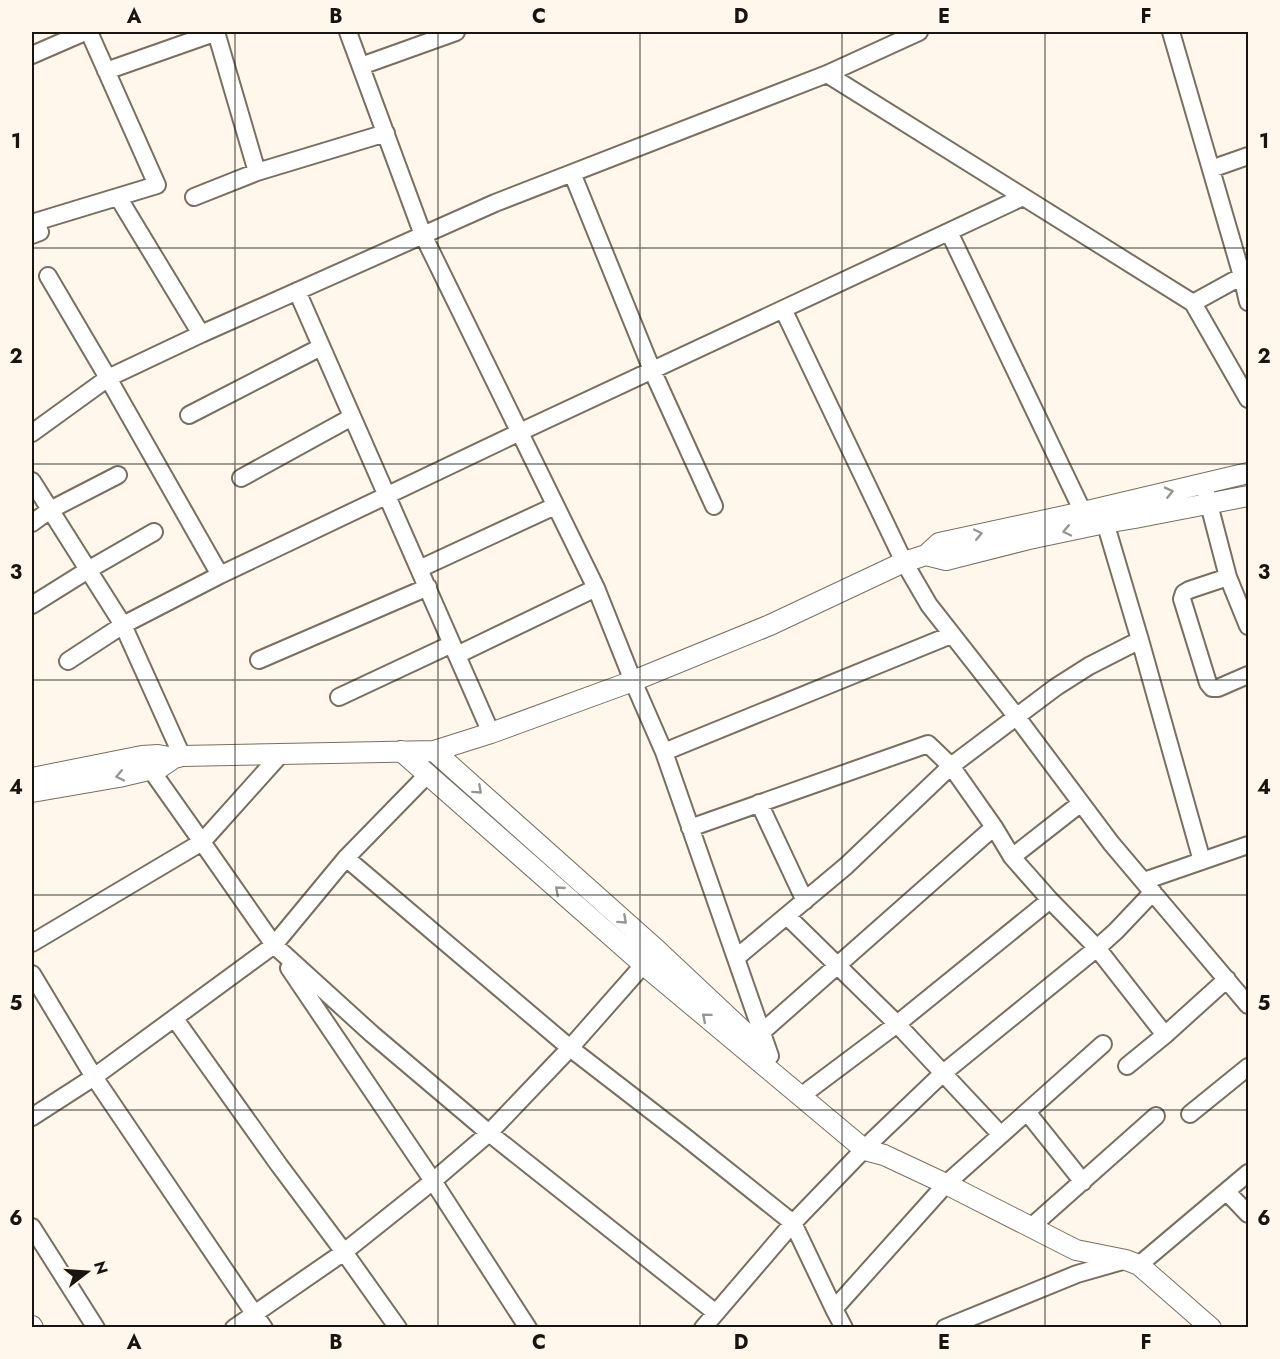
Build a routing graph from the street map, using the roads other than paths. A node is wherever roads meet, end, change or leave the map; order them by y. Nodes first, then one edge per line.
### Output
1 (87, 32) edge
2 (217, 32) edge
3 (348, 32) edge
4 (456, 32) edge
5 (919, 32) edge
6 (1172, 32) edge
7 (32, 55) edge
8 (361, 66) junction
9 (106, 70) junction
10 (827, 74) junction
11 (386, 134) junction
12 (1248, 156) edge
13 (1211, 169) junction
14 (257, 172) junction
15 (572, 173) junction
16 (118, 196) junction
17 (194, 197) dead end
18 (1023, 197) junction
19 (33, 223) edge
20 (949, 232) junction
21 (423, 235) junction
22 (48, 276) dead end
23 (1245, 276) edge
24 (297, 291) junction
25 (1248, 302) edge
26 (1193, 303) junction
27 (783, 309) junction
28 (201, 334) junction
29 (321, 347) junction
30 (652, 370) junction
31 (108, 378) junction
32 (1248, 399) edge
33 (189, 415) dead end
34 (352, 417) junction
35 (520, 432) junction
36 (32, 433) edge
37 (1248, 473) edge
38 (118, 475) dead end
39 (241, 478) dead end
40 (32, 481) edge
41 (1203, 484) junction
42 (386, 496) junction
43 (1248, 496) edge
44 (1209, 504) junction
45 (555, 506) junction
46 (714, 506) dead end
47 (50, 510) junction
48 (1096, 514) junction
49 (32, 523) edge
50 (154, 532) dead end
51 (904, 562) junction
52 (419, 569) junction
53 (88, 570) junction
54 (220, 575) junction
55 (1228, 577) junction
56 (428, 587) junction
57 (596, 588) junction
58 (32, 605) edge
59 (123, 625) junction
60 (1248, 626) edge
61 (951, 635) junction
62 (1140, 640) junction
63 (454, 650) junction
64 (259, 660) dead end
65 (68, 661) dead end
66 (1248, 675) edge
67 (633, 681) junction
68 (339, 697) dead end
69 (1016, 716) junction
70 (491, 733) junction
71 (401, 751) junction
72 (434, 751) junction
73 (664, 752) junction
74 (281, 754) junction
75 (178, 757) junction
76 (147, 763) junction
77 (951, 766) junction
78 (428, 774) junction
79 (32, 778) edge
80 (32, 792) edge
81 (759, 803) junction
82 (1081, 803) junction
83 (690, 828) junction
84 (994, 828) junction
85 (202, 842) junction
86 (1248, 845) edge
87 (1012, 856) junction
88 (346, 858) junction
89 (1202, 861) junction
90 (1148, 887) junction
91 (1050, 900) junction
92 (805, 901) junction
93 (787, 916) junction
94 (32, 943) edge
95 (274, 945) junction
96 (1097, 948) junction
97 (650, 958) junction
98 (736, 958) junction
99 (838, 965) junction
100 (32, 975) edge
101 (1227, 979) junction
102 (1248, 1005) edge
103 (175, 1018) junction
104 (897, 1024) junction
105 (762, 1032) junction
106 (1165, 1035) junction
107 (1103, 1044) dead end
108 (570, 1048) junction
109 (770, 1056) junction
110 (1127, 1066) dead end
111 (1248, 1067) edge
112 (942, 1074) junction
113 (94, 1077) junction
114 (809, 1090) junction
115 (1028, 1112) junction
116 (1190, 1114) dead end
117 (1156, 1116) dead end
118 (32, 1117) edge
119 (489, 1133) junction
120 (1001, 1135) junction
121 (874, 1148) junction
122 (1248, 1173) edge
123 (433, 1181) junction
124 (1083, 1182) junction
125 (946, 1184) junction
126 (1227, 1192) junction
127 (1248, 1214) edge
128 (793, 1224) junction
129 (32, 1227) edge
130 (1031, 1227) junction
131 (344, 1252) junction
132 (1133, 1263) junction
133 (834, 1309) junction
134 (716, 1313) junction
135 (259, 1321) edge
136 (96, 1328) edge
137 (234, 1328) edge
138 (398, 1328) edge
139 (528, 1328) edge
140 (703, 1328) edge
141 (844, 1328) edge
142 (945, 1328) edge
143 (1211, 1328) edge

1 - 7 street
1 - 9 street
2 - 9 street
2 - 14 street
3 - 8 street
4 - 8 street
5 - 10 street
6 - 13 street
8 - 11 street
9 - 16 street
10 - 15 street
10 - 18 street
11 - 14 street
11 - 21 street
12 - 13 street
13 - 23 street
14 - 17 street
15 - 21 street
15 - 30 street
16 - 19 street
16 - 28 street
18 - 20 street
18 - 26 street
20 - 27 street
20 - 48 street
21 - 24 street
21 - 35 street
22 - 31 street
23 - 25 street
23 - 26 street
24 - 28 street
24 - 29 street
26 - 32 street
27 - 30 street
27 - 51 street
28 - 31 street
29 - 33 street
29 - 34 street
30 - 35 street
30 - 46 street
31 - 36 street
31 - 54 street
34 - 39 street
34 - 42 street
35 - 42 street
35 - 45 street
37 - 41 street
38 - 47 street
40 - 47 street
41 - 44 street
48 -> 41 street
42 - 52 street
42 - 54 street
43 - 44 street
44 - 48 street
44 - 55 street
45 - 52 street
45 - 57 street
47 - 49 street
47 - 53 street
48 - 51 street
48 - 62 street
50 - 53 street
51 - 61 street
51 - 67 street
52 - 56 street
53 - 58 street
53 - 59 street
54 - 59 street
55 - 60 street
55 - 66 street
56 - 63 street
56 - 64 street
57 - 63 street
57 - 67 street
59 - 65 street
59 - 75 street
61 - 69 street
61 - 73 street
62 - 69 street
62 - 89 street
63 - 68 street
63 - 70 street
67 - 70 street
67 - 73 street
69 - 77 street
69 - 82 street
70 - 72 street
71 - 72 street
71 - 74 street
71 - 78 street
72 -> 97 street
73 - 83 street
74 - 75 street
74 - 85 street
75 - 76 street
76 - 79 street
76 -> 80 street
76 - 85 street
77 - 81 street
77 - 84 street
77 - 92 street
78 - 88 street
97 -> 78 street
81 - 83 street
81 - 92 street
82 - 87 street
82 - 90 street
83 - 98 street
84 - 87 street
84 - 99 street
85 - 94 street
85 - 95 street
86 - 89 street
87 - 91 street
88 - 95 street
88 - 108 street
89 - 90 street
90 - 96 street
90 - 101 street
91 - 96 street
91 - 104 street
92 - 93 street
93 - 98 street
93 - 99 street
95 - 103 street
95 - 119 street
95 - 123 street
96 - 106 street
96 - 112 street
97 - 108 street
97 - 109 street
121 -> 97 street
98 - 105 street
99 - 104 street
99 - 105 street
100 - 113 street
101 - 102 street
101 - 106 street
103 - 113 street
103 - 131 street
104 - 112 street
104 - 114 street
105 - 109 street
106 - 110 street
107 - 115 street
108 - 119 street
108 - 128 street
109 - 114 street
111 - 116 street
112 - 120 street
112 - 121 street
113 - 118 street
113 - 135 street
114 - 121 street
115 - 120 street
115 - 124 street
117 - 124 street
119 - 123 street
119 - 134 street
120 - 125 street
121 - 125 street
121 - 128 street
122 - 126 street
123 - 131 street
123 - 139 street
124 - 130 street
125 - 130 street
125 - 133 street
126 - 127 street
126 - 132 street
128 - 133 street
128 - 134 street
129 - 136 street
130 - 132 street
131 - 135 street
131 - 138 street
132 - 142 street
132 - 143 street
133 - 141 street
134 - 140 street
135 - 137 street

